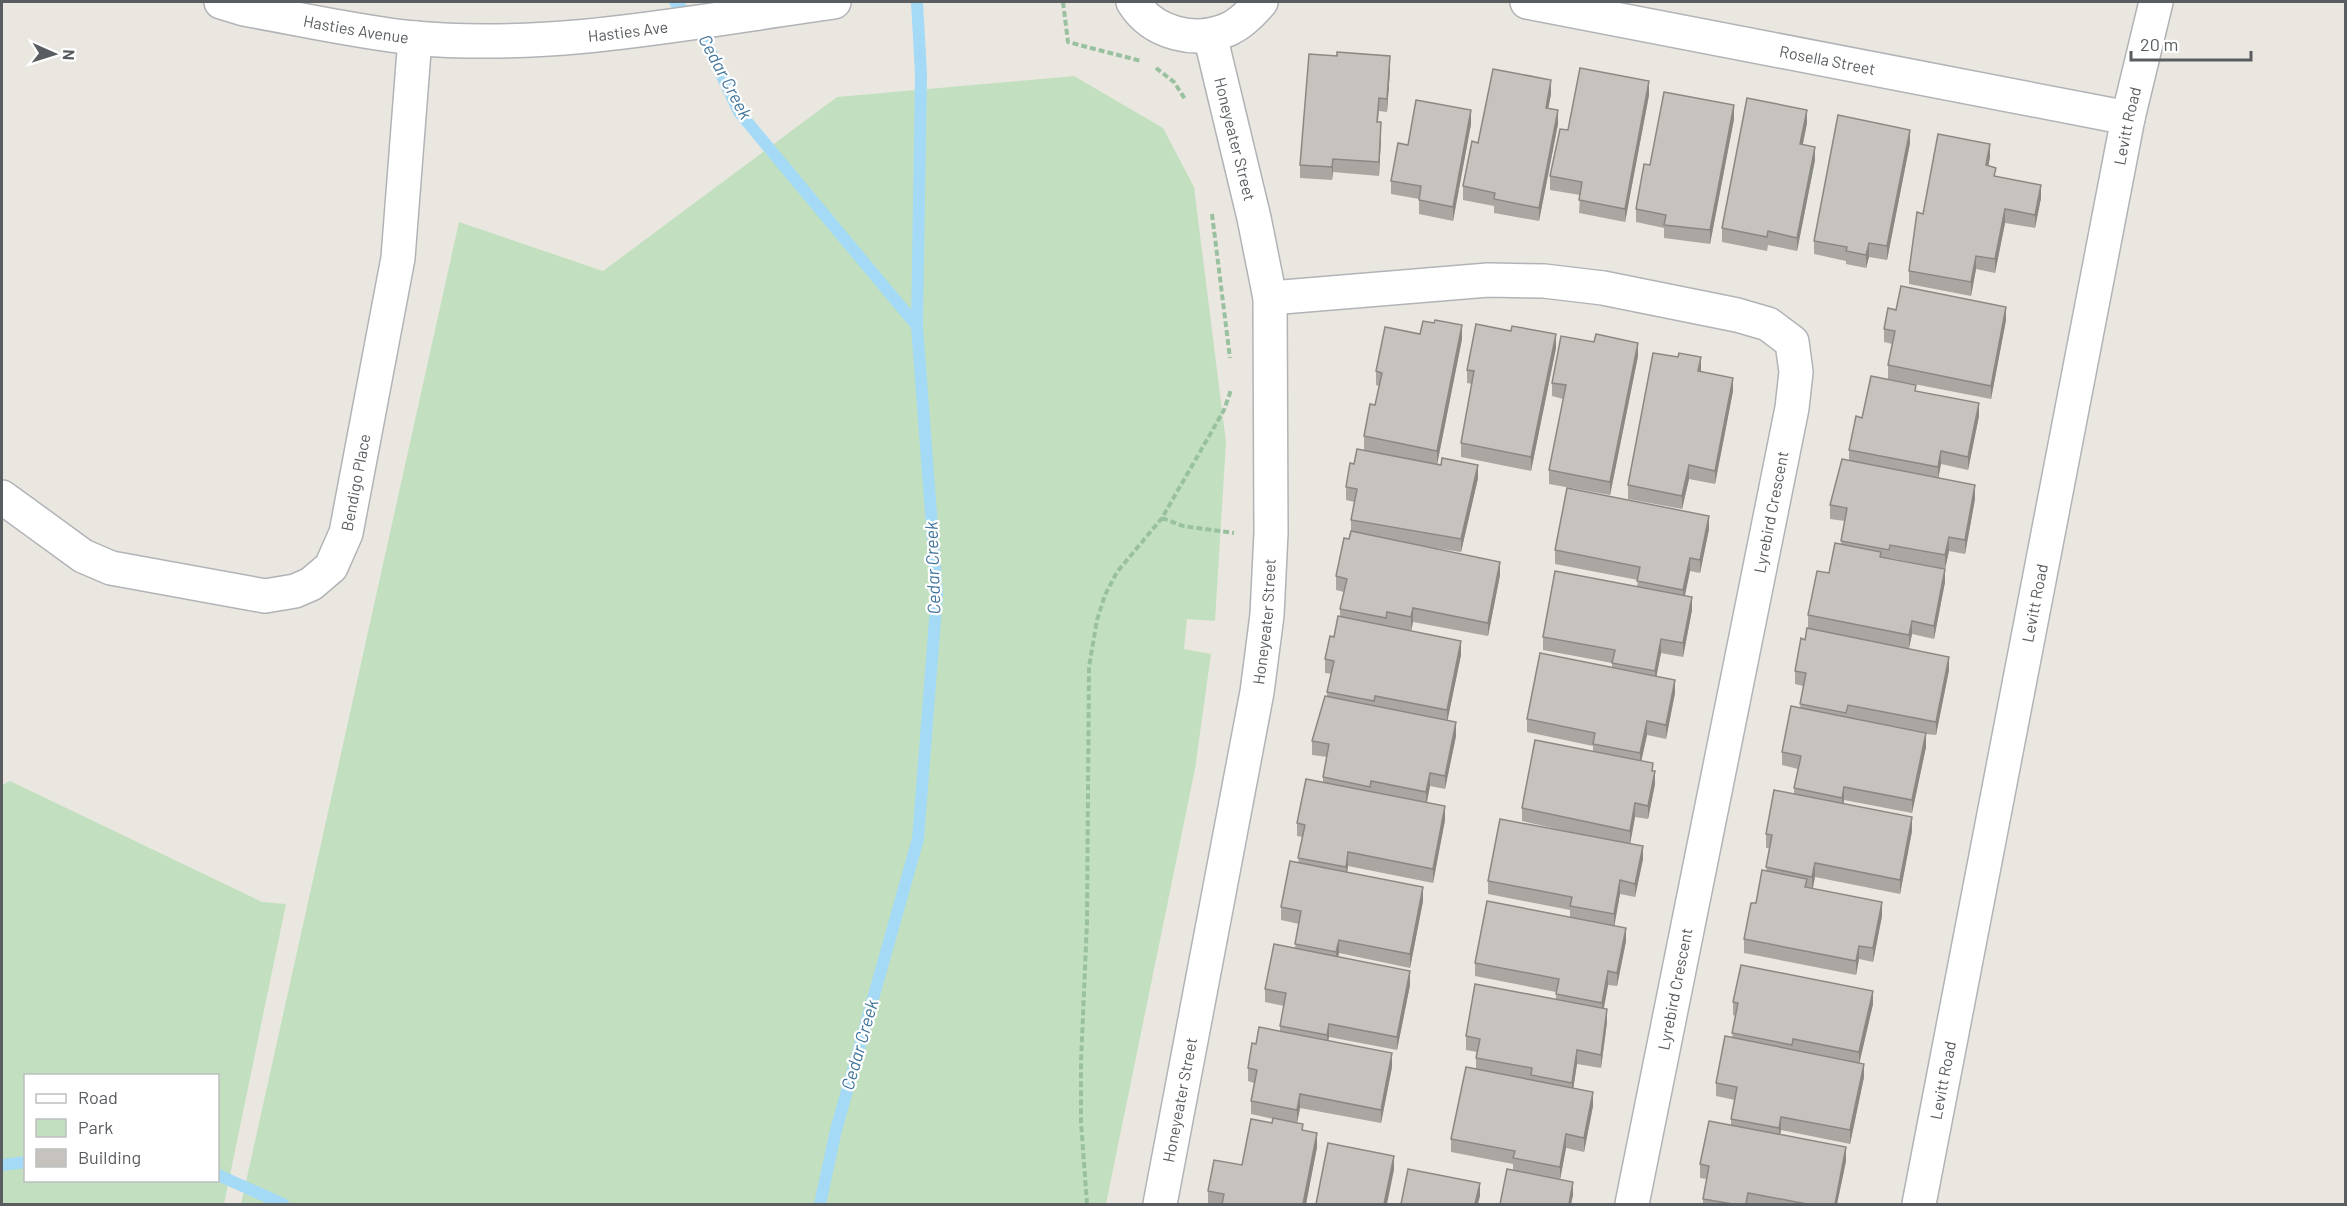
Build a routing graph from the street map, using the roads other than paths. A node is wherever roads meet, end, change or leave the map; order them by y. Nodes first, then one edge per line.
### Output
1 (221, 2) edge
2 (834, 2) edge
3 (1133, 2) edge
4 (1261, 2) edge
5 (1527, 2) edge
6 (2156, 2) edge
7 (1210, 35) junction
8 (415, 38) junction
9 (493, 39) joint
10 (2128, 118) junction
11 (1270, 298) junction
12 (2, 497) edge
13 (1160, 1204) edge
14 (1632, 1204) edge
15 (1919, 1204) edge

1 - 8 street, Hasties Avenue
2 - 9 street, Hasties Ave
3 - 7 street
4 - 7 street
5 - 10 street, Rosella Street
6 - 10 street, Levitt Road
7 - 11 street, Honeyeater Street
8 - 9 street, Hasties Avenue
8 - 12 street, Bendigo Place
10 - 15 street, Levitt Road
11 - 13 street, Honeyeater Street
11 - 14 street, Lyrebird Crescent

